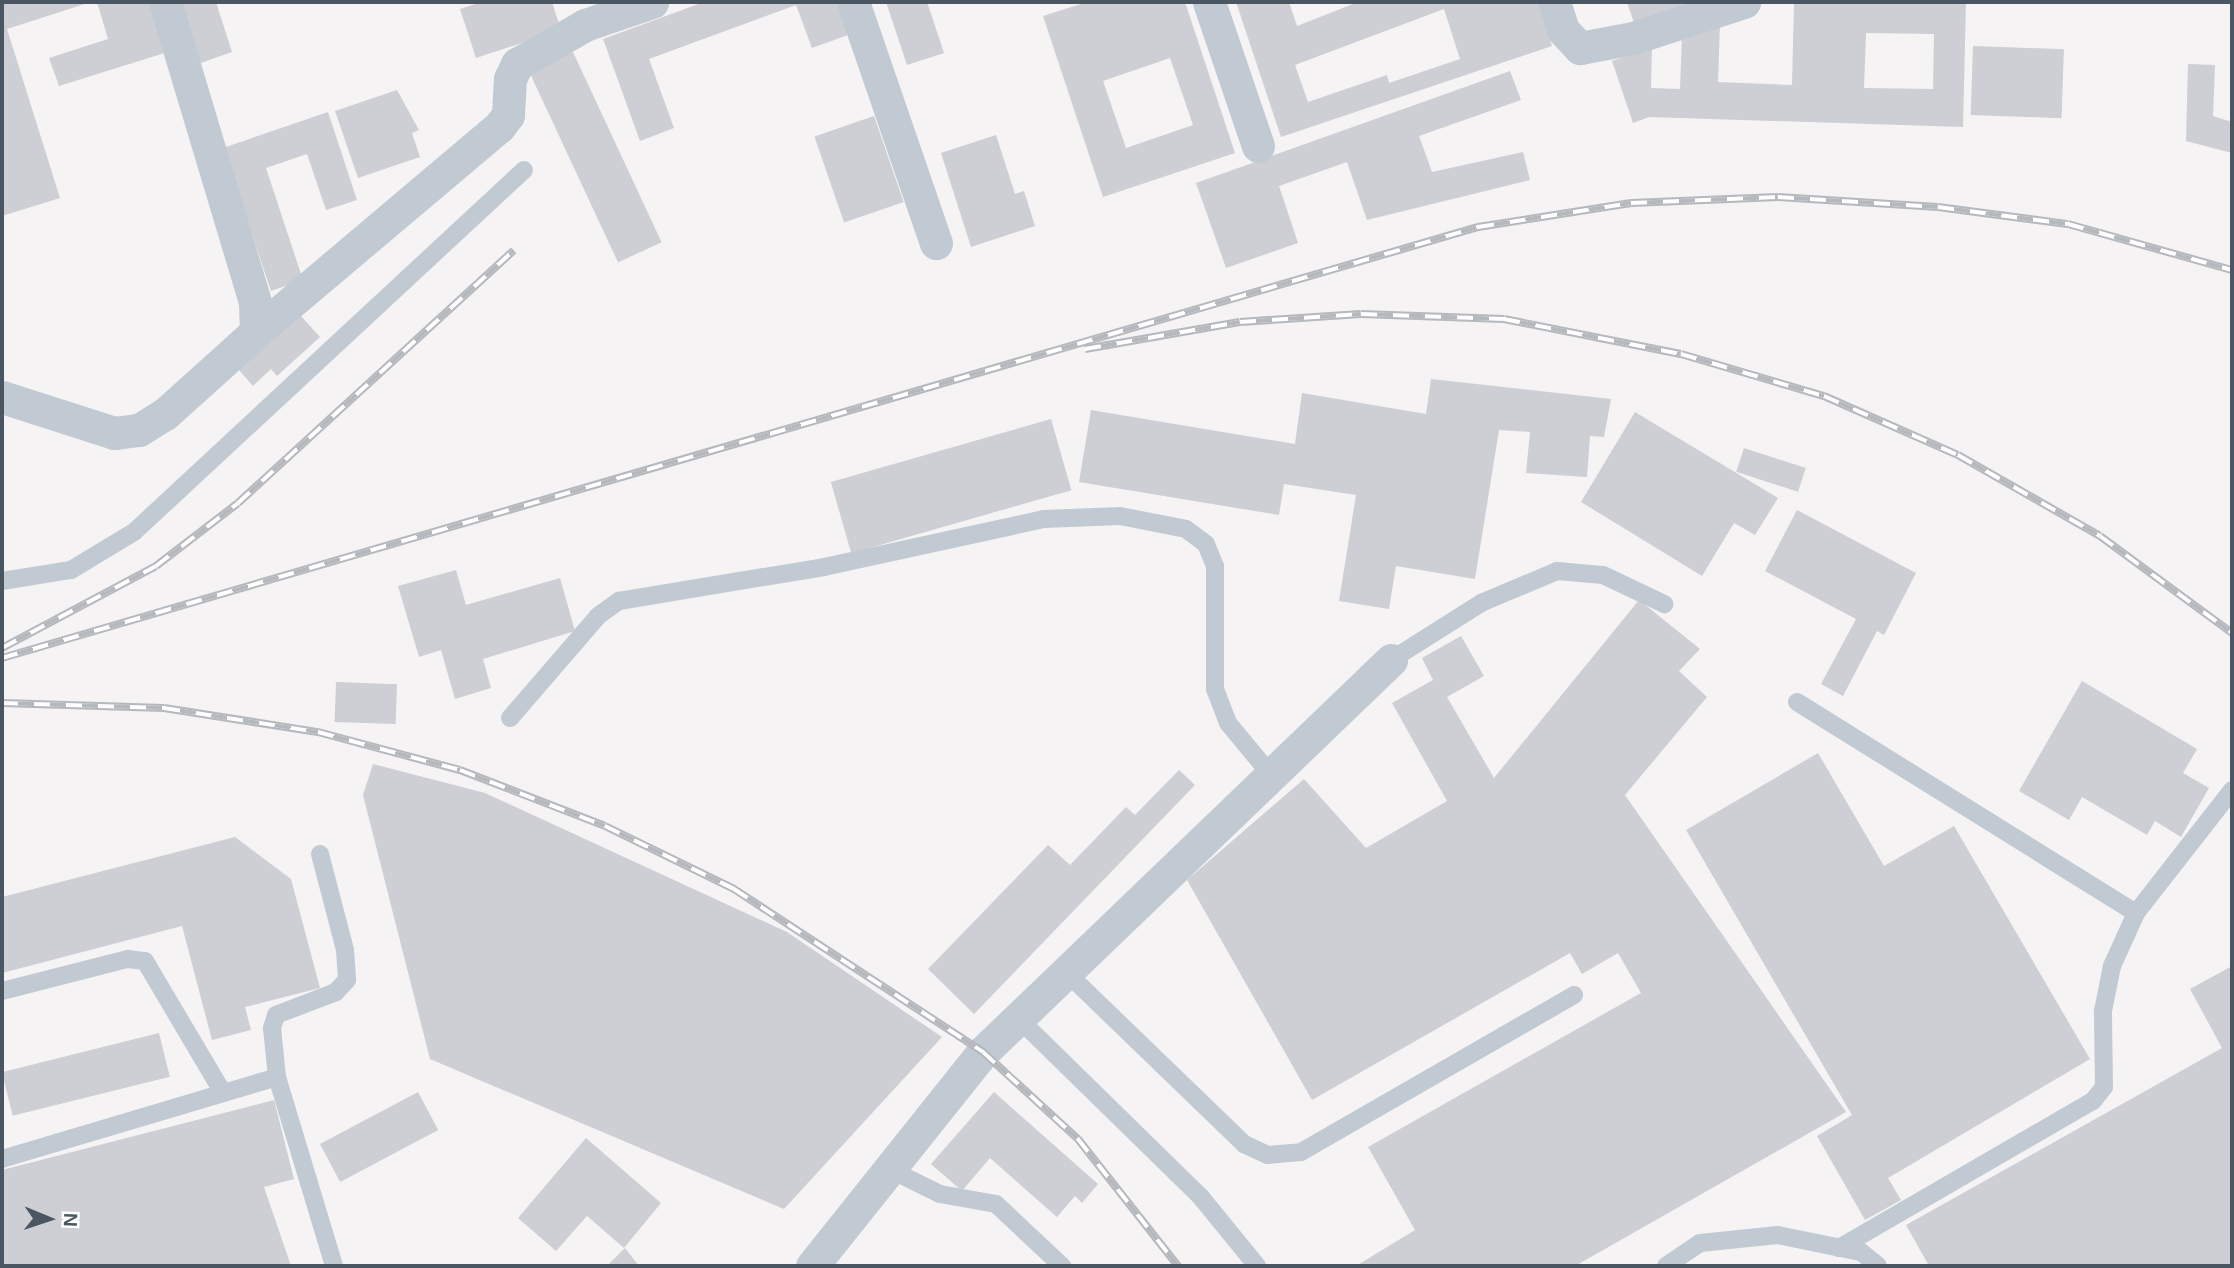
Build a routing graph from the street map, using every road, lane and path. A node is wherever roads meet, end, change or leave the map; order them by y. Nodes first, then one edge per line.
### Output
1 (165, 2) edge
2 (652, 2) edge
3 (853, 2) edge
4 (1209, 2) edge
5 (1554, 2) edge
6 (1744, 2) edge
7 (1258, 146) dead end
8 (524, 170) dead end
9 (936, 243) dead end
10 (256, 332) junction
11 (2, 397) edge
12 (2, 581) edge
13 (1664, 604) dead end
14 (1391, 660) joint
15 (1797, 702) dead end
16 (510, 718) dead end
17 (1271, 775) junction
18 (2232, 790) edge
19 (320, 854) dead end
20 (2136, 912) junction
21 (1066, 972) junction
22 (2, 991) edge
23 (1574, 995) dead end
24 (1018, 1018) junction
25 (277, 1077) junction
26 (223, 1093) junction
27 (2, 1158) edge
28 (889, 1169) junction
29 (1839, 1248) junction
30 (334, 1266) edge
31 (812, 1266) edge
32 (1062, 1266) edge
33 (1257, 1266) edge
34 (1666, 1266) edge
35 (1878, 1266) edge

1 - 10 street
2 - 10 street
3 - 9 street
4 - 7 street
5 - 6 street
8 - 12 lane
10 - 11 street
13 - 14 lane
14 - 17 street
15 - 20 lane
16 - 17 lane
17 - 21 street
18 - 20 lane
19 - 25 lane
20 - 29 lane
21 - 23 lane
21 - 24 street
22 - 26 lane
24 - 28 street
24 - 33 lane
25 - 26 lane
25 - 30 lane
26 - 27 lane
28 - 31 street
28 - 32 lane
29 - 34 lane
29 - 35 lane

